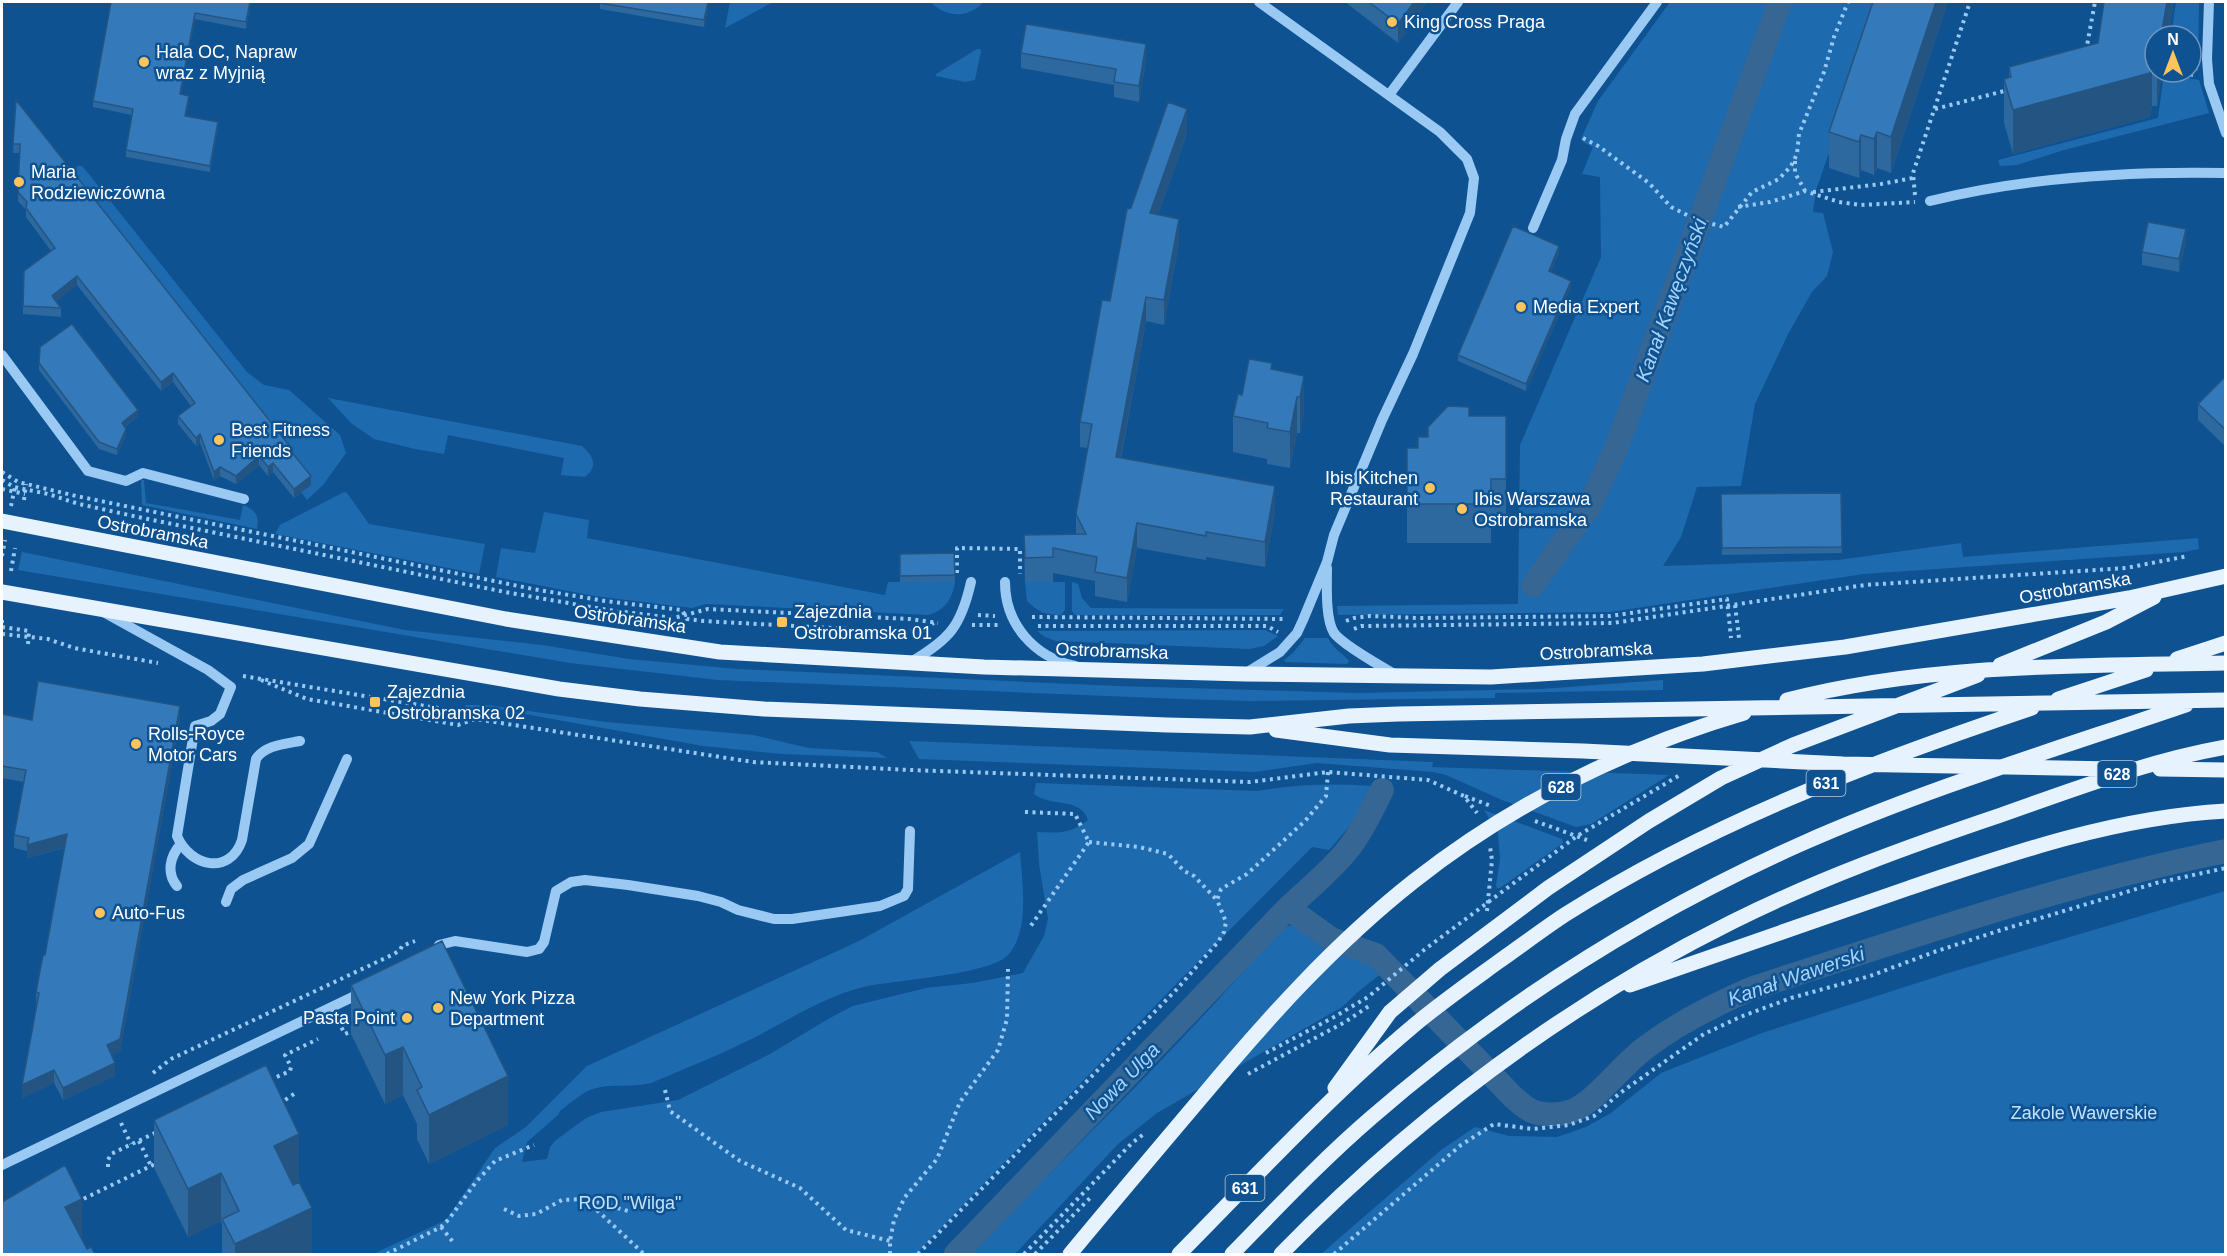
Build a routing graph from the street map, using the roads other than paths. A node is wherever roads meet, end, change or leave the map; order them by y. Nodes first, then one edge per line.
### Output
1 (1259, 2) edge
2 (1458, 2) edge
3 (1657, 2) edge
4 (2209, 2) edge
5 (1389, 95) junction
6 (2226, 133) edge
7 (2226, 173) edge
8 (1930, 201) road end
9 (1533, 228) dead end
10 (2, 355) edge
11 (244, 499) dead end
12 (2, 521) edge
13 (1327, 562) junction
14 (2226, 576) edge
15 (971, 582) dead end
16 (1005, 582) dead end
17 (2164, 591) junction
18 (2, 592) edge
19 (102, 611) junction
20 (2226, 643) edge
21 (909, 663) junction
22 (2226, 663) edge
23 (1093, 669) junction
24 (1245, 674) junction
25 (1398, 677) junction
26 (2226, 692) edge
27 (2226, 700) edge
28 (1250, 727) junction
29 (300, 741) dead end
30 (2226, 747) edge
31 (346, 759) dead end
32 (2226, 770) edge
33 (2226, 811) edge
34 (910, 831) dead end
35 (181, 844) junction
36 (177, 886) dead end
37 (226, 902) dead end
38 (439, 945) edge
39 (372, 988) edge
40 (1584, 1006) junction
41 (1310, 1122) junction
42 (2, 1165) edge
43 (1070, 1254) edge
44 (1179, 1254) edge
45 (1232, 1254) edge
46 (1281, 1254) edge

1 - 5 street
2 - 5 street
3 - 9 street
4 - 6 street
5 - 13 street
7 - 8 street
10 - 11 street
12 - 21 main road, Ostrobramska
13 - 24 street
13 - 25 street
14 - 17 main road, Ostrobramska
15 - 21 street
16 - 23 street
17 - 25 main road, Ostrobramska
17 - 41 main road
18 - 19 main road
19 - 28 main road
19 - 35 street
20 - 41 main road, 631
21 - 23 main road, Ostrobramska
22 - 43 main road, 628
23 - 24 main road, Ostrobramska
24 - 25 main road, Ostrobramska
26 - 45 main road, 631
27 - 28 main road
28 - 32 main road
29 - 35 street
30 - 40 main road, 628
31 - 37 street
33 - 40 main road
34 - 38 street
35 - 36 street
39 - 42 street
40 - 46 main road, 628
41 - 44 main road, 631

